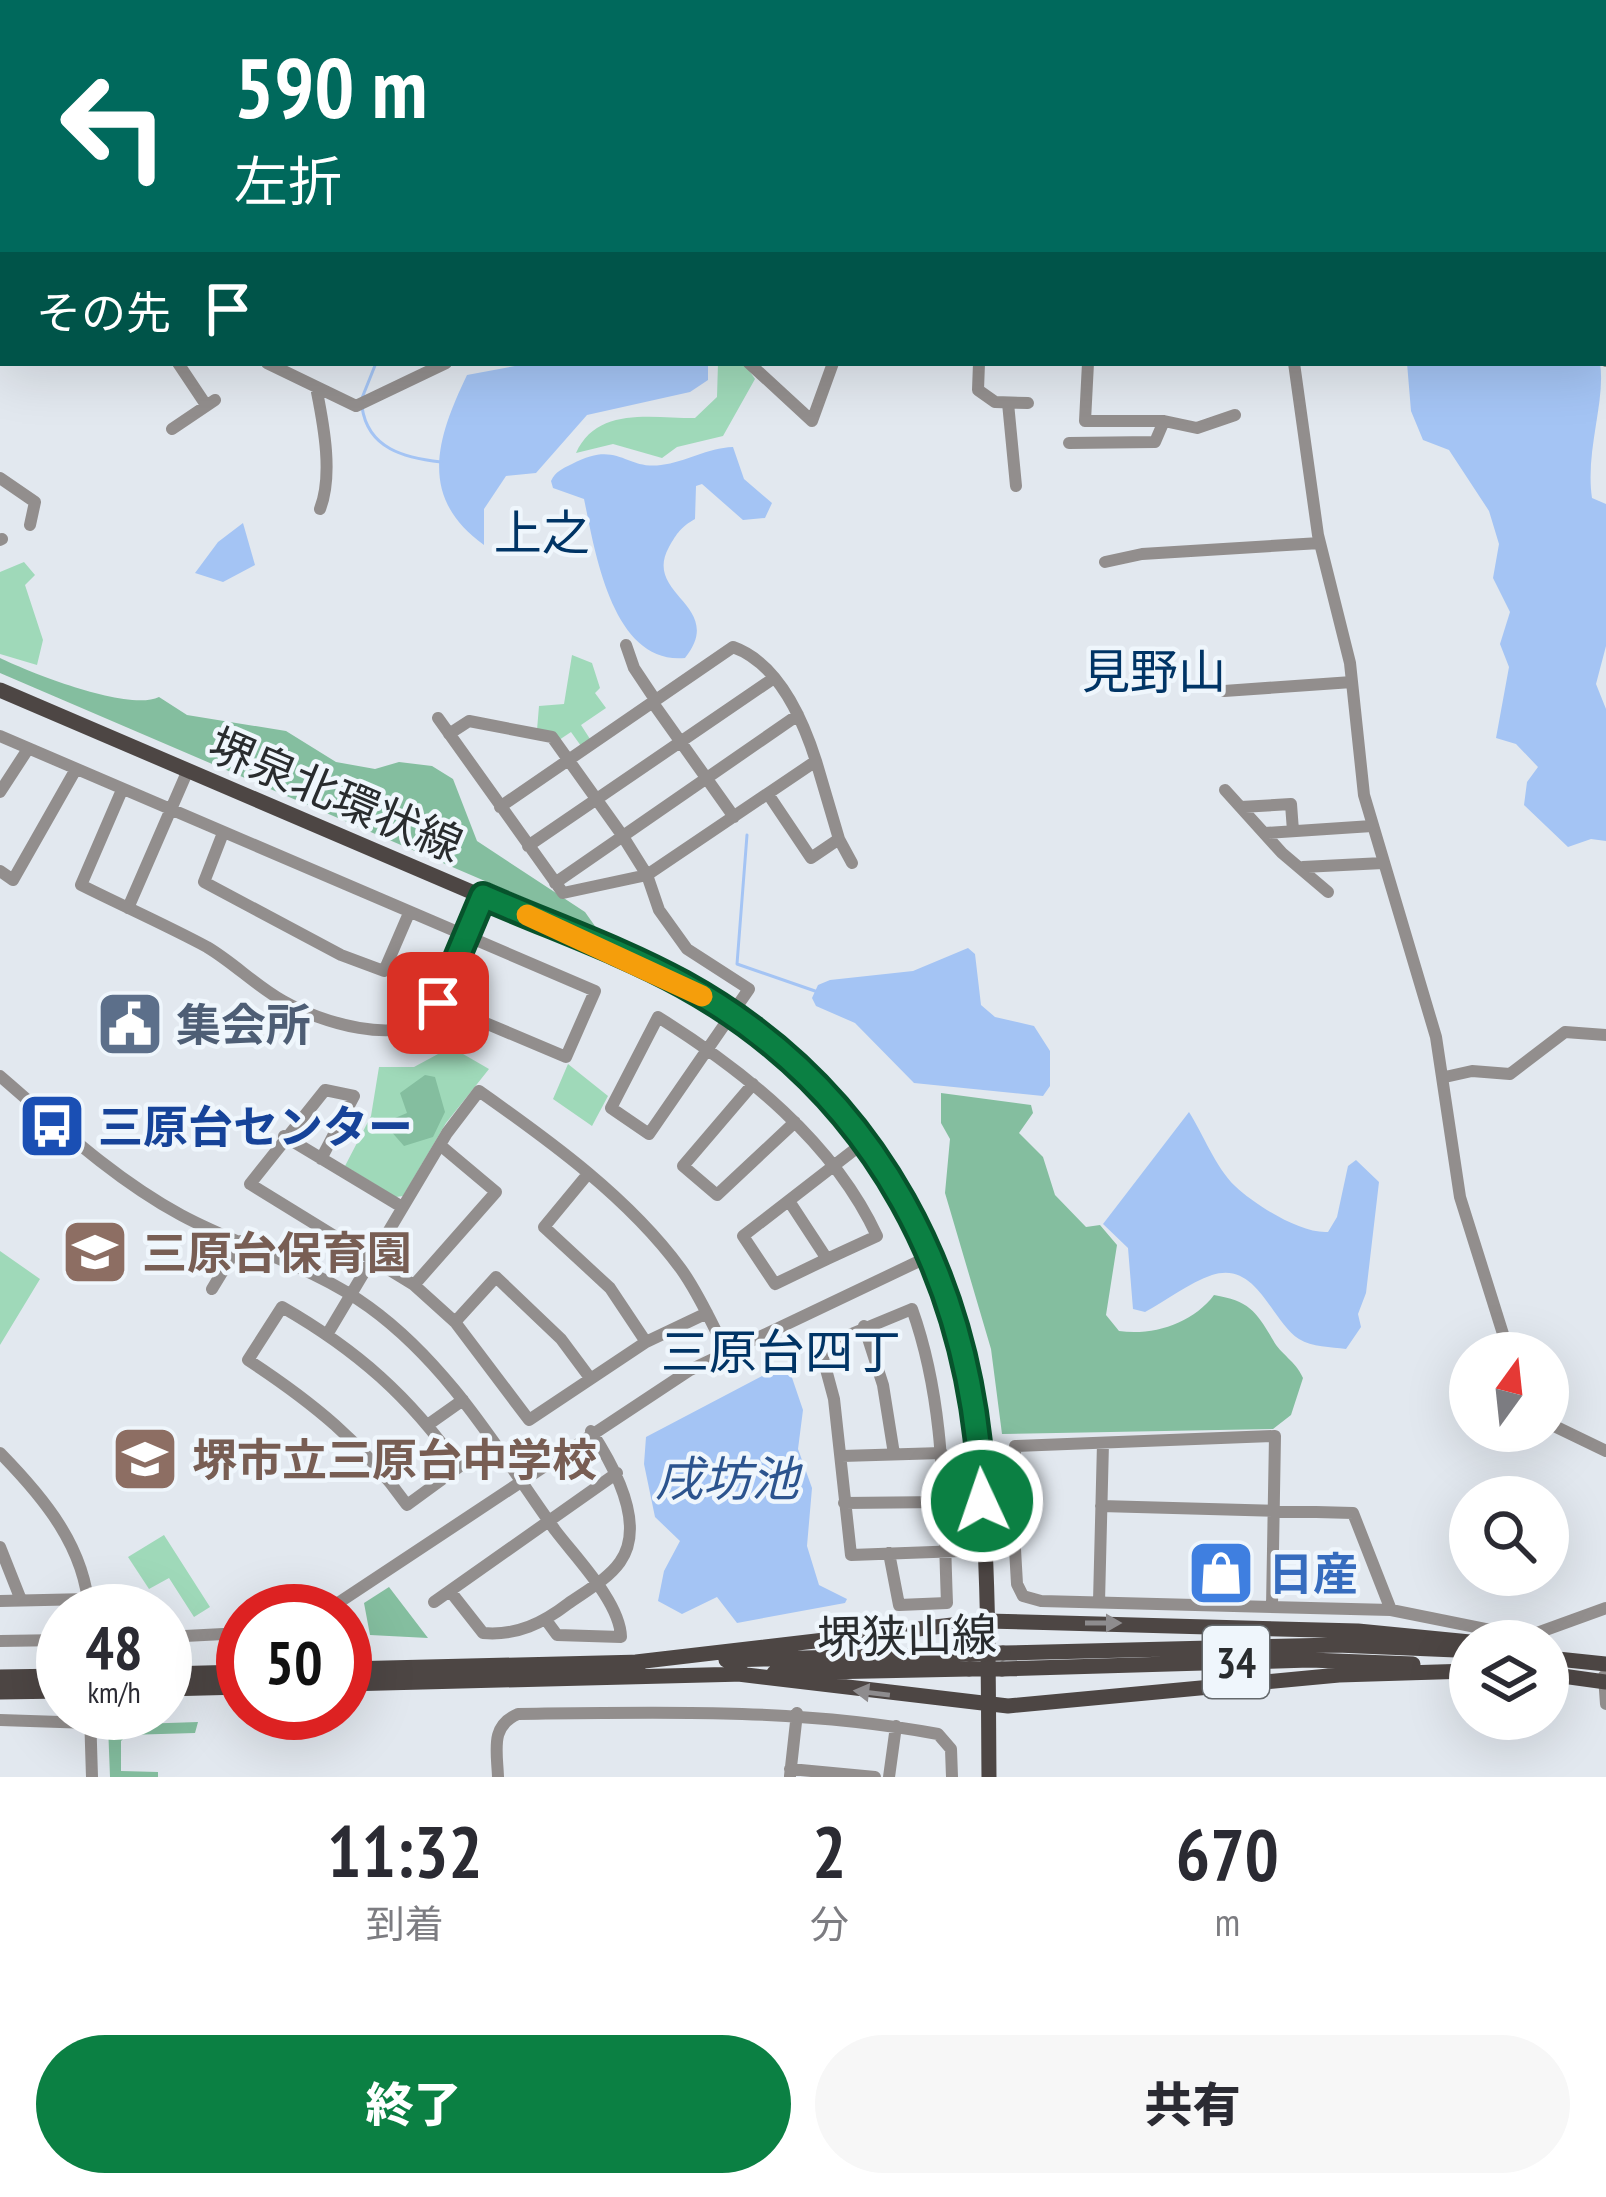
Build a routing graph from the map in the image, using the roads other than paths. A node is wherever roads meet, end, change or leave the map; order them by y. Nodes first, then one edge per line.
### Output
1 (180, 366) edge
2 (440, 366) edge
3 (752, 366) edge
4 (832, 366) edge
5 (979, 366) edge
6 (1088, 366) edge
7 (1294, 366) edge
8 (295, 369) edge
9 (317, 392) junction
10 (1007, 403) junction
11 (1028, 403) dead end
12 (1234, 415) dead end
13 (1085, 421) junction
14 (1164, 421) junction
15 (172, 429) dead end
16 (0, 478) edge
17 (1016, 486) dead end
18 (320, 509) dead end
19 (31, 525) dead end
20 (1320, 543) junction
21 (1105, 562) dead end
22 (626, 645) dead end
23 (773, 678) junction
24 (1352, 682) junction
25 (0, 690) edge
26 (1224, 691) dead end
27 (654, 702) junction
28 (798, 715) junction
29 (438, 718) dead end
30 (449, 734) junction
31 (0, 736) edge
32 (680, 742) junction
33 (28, 749) junction
34 (568, 761) junction
35 (816, 761) junction
36 (76, 769) junction
37 (188, 770) junction
38 (706, 778) junction
39 (122, 790) junction
40 (1226, 790) dead end
41 (0, 792) edge
42 (768, 794) junction
43 (597, 800) junction
44 (500, 807) junction
45 (1241, 807) junction
46 (171, 810) junction
47 (734, 817) junction
48 (1372, 826) junction
49 (1293, 831) junction
50 (223, 833) junction
51 (1264, 833) junction
52 (622, 835) junction
53 (839, 839) junction
54 (528, 846) junction
55 (852, 863) dead end
56 (1383, 863) junction
57 (1303, 867) junction
58 (0, 871) edge
59 (647, 875) junction
60 (555, 883) junction
61 (1328, 892) dead end
62 (483, 896) junction
63 (128, 908) junction
64 (409, 913) junction
65 (466, 937) junction
66 (438, 1003) junction
67 (732, 1014) junction
68 (1606, 1035) edge
69 (709, 1049) junction
70 (0, 1076) edge
71 (1445, 1077) junction
72 (753, 1084) junction
73 (795, 1122) junction
74 (284, 1136) junction
75 (867, 1140) junction
76 (440, 1145) junction
77 (321, 1159) junction
78 (832, 1167) junction
79 (587, 1175) junction
80 (789, 1202) junction
81 (402, 1207) junction
82 (241, 1241) junction
83 (932, 1256) junction
84 (372, 1257) junction
85 (826, 1259) junction
86 (414, 1286) junction
87 (212, 1289) dead end
88 (350, 1295) junction
89 (707, 1313) junction
90 (455, 1322) junction
91 (864, 1327) junction
92 (1502, 1332) edge
93 (328, 1333) junction
94 (646, 1342) junction
95 (727, 1351) junction
96 (590, 1378) junction
97 (970, 1378) junction
98 (934, 1385) junction
99 (463, 1400) junction
100 (429, 1424) junction
101 (591, 1432) junction
102 (1569, 1433) edge
103 (1103, 1443) junction
104 (1606, 1451) edge
105 (0, 1453) edge
106 (894, 1454) junction
107 (942, 1454) junction
108 (842, 1456) junction
109 (617, 1473) junction
110 (519, 1480) junction
111 (944, 1502) junction
112 (844, 1503) junction
113 (1102, 1506) junction
114 (1274, 1509) junction
115 (549, 1521) junction
116 (0, 1547) edge
117 (983, 1549) junction
118 (945, 1550) junction
119 (1015, 1550) junction
120 (889, 1553) junction
121 (82, 1584) edge
122 (372, 1585) edge
123 (595, 1585) junction
124 (450, 1591) junction
125 (21, 1600) junction
126 (0, 1601) edge
127 (36, 1601) edge
128 (434, 1602) dead end
129 (1099, 1602) junction
130 (1272, 1607) junction
131 (1606, 1608) edge
132 (1391, 1610) junction
133 (546, 1620) junction
134 (986, 1621) junction
135 (36, 1640) edge
136 (0, 1641) edge
137 (1449, 1645) edge
138 (1449, 1647) edge
139 (1003, 1661) junction
140 (636, 1662) junction
141 (969, 1662) junction
142 (1569, 1663) edge
143 (372, 1669) edge
144 (1449, 1669) edge
145 (1449, 1671) edge
146 (1605, 1671) edge
147 (1569, 1673) edge
148 (738, 1674) junction
149 (36, 1676) edge
150 (0, 1677) edge
151 (372, 1683) edge
152 (36, 1691) edge
153 (0, 1692) edge
154 (1606, 1705) edge
155 (988, 1706) junction
156 (796, 1713) junction
157 (36, 1719) edge
158 (0, 1720) edge
159 (896, 1726) junction
160 (91, 1740) edge
161 (790, 1773) edge
162 (92, 1777) edge
163 (498, 1777) edge
164 (874, 1777) edge
165 (889, 1777) edge
166 (952, 1777) edge
167 (989, 1777) edge

1 - 15 street
2 - 9 street
3 - 4 street
5 - 10 street
6 - 13 street
7 - 20 street
8 - 9 street
9 - 18 street
10 - 11 street
10 - 17 street
12 - 14 street
13 - 14 street
13 - 14 street
16 - 19 street
20 - 21 street
20 - 24 street
22 - 27 street
23 - 27 street
23 - 28 street
23 - 32 street
24 - 26 street
24 - 48 street
25 - 37 main road, 堺泉北環状線
27 - 32 street
27 - 34 street
28 - 35 street
28 - 38 street
29 - 30 street
30 - 34 street
30 - 44 street
31 - 33 street
32 - 38 street
32 - 43 street
33 - 36 street
33 - 41 street
34 - 43 street
34 - 44 street
35 - 42 street
35 - 53 street
36 - 39 street
36 - 58 street
37 - 46 street
37 - 62 main road, 堺泉北環状線
38 - 47 street
38 - 52 street
39 - 46 street
39 - 63 street
40 - 45 street
42 - 47 street
42 - 53 street
43 - 52 street
43 - 54 street
44 - 54 street
45 - 49 street
45 - 51 street
46 - 50 street
46 - 63 street
47 - 59 street
48 - 49 street
48 - 56 street
49 - 51 street
50 - 64 street
50 - 64 street
51 - 57 street
52 - 59 street
52 - 60 street
53 - 55 street
54 - 60 street
56 - 57 street
56 - 71 street
57 - 61 street
59 - 60 street
59 - 67 street
62 - 65 street
62 - 67 main road, 堺泉北環状線
63 - 66 street
64 - 65 street
65 - 66 street
65 - 66 street
67 - 69 street
67 - 75 main road, 堺泉北環状線
68 - 71 street
69 - 69 street
69 - 72 street
70 - 82 street
71 - 92 street
72 - 73 street
72 - 73 street
73 - 78 street
74 - 77 street
74 - 77 street
74 - 84 street
75 - 78 street
75 - 83 main road, 堺泉北環状線
76 - 79 street
76 - 81 street
76 - 86 street
77 - 81 street
78 - 80 street
78 - 85 street
79 - 89 street
79 - 94 street
80 - 85 street
80 - 85 street
81 - 84 street
82 - 87 street
82 - 88 street
83 - 95 street
83 - 97 main road, 堺泉北環状線
84 - 86 street
84 - 88 street
86 - 90 street
88 - 93 street
88 - 99 street
89 - 94 street
89 - 95 street
90 - 96 street
90 - 96 street
91 - 98 street
91 - 106 street
91 - 108 street
93 - 100 street
93 - 100 street
94 - 96 street
95 - 101 street
97 - 98 street
97 - 117 main road, 堺泉北環状線
98 - 107 street
99 - 100 street
99 - 110 street
101 - 109 street
101 - 110 street
102 - 104 street
103 - 113 street
103 - 114 street
103 - 119 street
105 - 121 street
106 - 107 street
106 - 108 street
107 - 111 street
108 - 112 street
109 - 115 street
109 - 123 street
110 - 115 street
110 - 122 street
111 - 112 street
111 - 118 street
112 - 120 street
113 - 114 street
113 - 129 street
114 - 130 street
114 - 132 street
115 - 123 street
115 - 124 street
116 - 125 street
117 - 118 street
117 - 119 street
117 - 134 main road, 堺泉北環状線
118 - 120 street
118 - 120 street
119 - 129 street
123 - 133 street
123 - 133 street
124 - 128 street
124 - 133 street
125 - 126 street
125 - 127 street
129 - 130 street
130 - 132 street
131 - 132 street
134 -> 137 main road
134 - 140 main road
134 - 155 main road, 堺泉北環状線
135 - 136 street
138 - 139 main road, 堺狭山線 / 34
139 - 141 main road, 堺狭山線 / 34, bridge
139 - 144 main road, 堺狭山線 / 34
140 - 141 main road, 堺狭山線 / 34
140 - 143 main road, 堺狭山線 / 34
141 - 148 main road, 堺狭山線 / 34
142 - 146 main road
145 - 155 main road
146 - 147 main road
146 - 154 street
148 - 151 main road, 堺狭山線 / 34
155 -> 148 main road
149 - 150 main road
152 - 153 main road
155 - 167 main road, 堺泉北環状線
156 - 159 street
156 - 161 street
156 - 163 street
157 - 158 street
159 - 165 street
159 - 166 street
160 - 162 street
161 - 164 street

